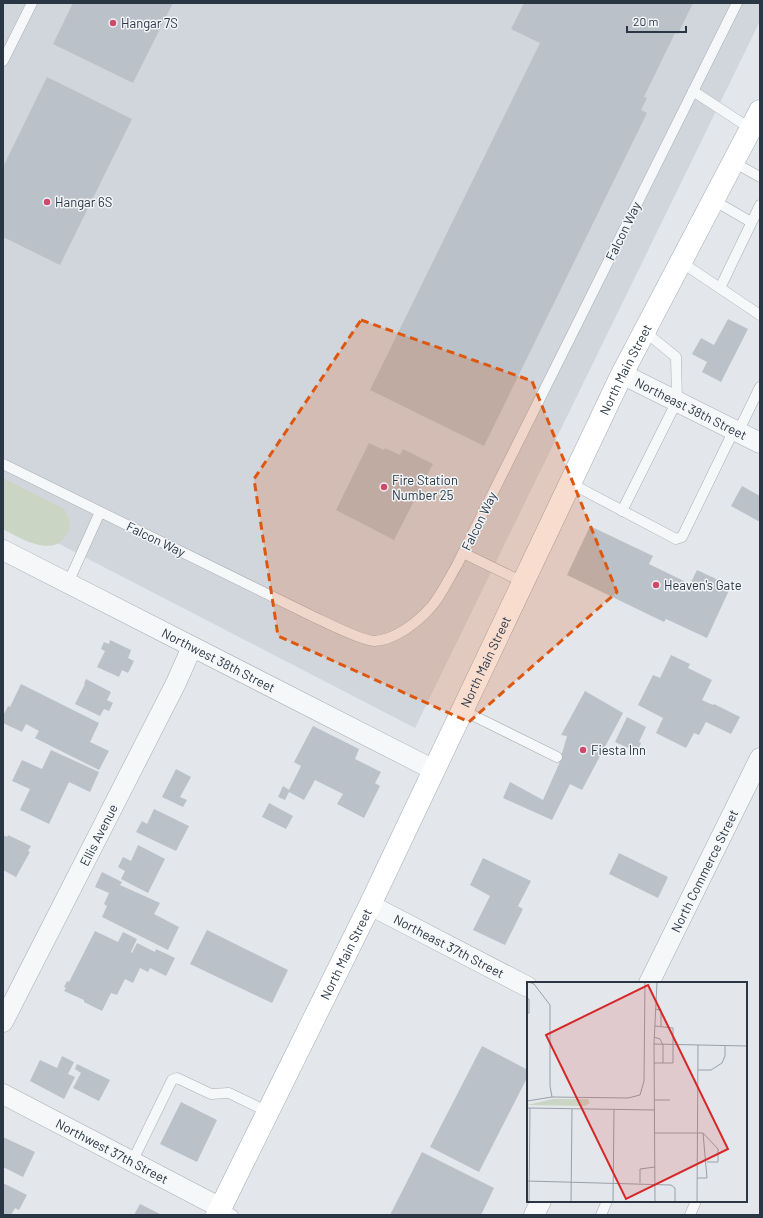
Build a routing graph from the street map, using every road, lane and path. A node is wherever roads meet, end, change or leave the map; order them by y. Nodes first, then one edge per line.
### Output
1 (32, 3) edge
2 (736, 3) edge
3 (3, 61) edge
4 (693, 91) junction
5 (755, 120) edge
6 (733, 162) junction
7 (760, 177) edge
8 (713, 200) junction
9 (760, 205) edge
10 (752, 222) junction
11 (681, 262) junction
12 (720, 288) junction
13 (760, 315) edge
14 (644, 331) junction
15 (622, 374) junction
16 (760, 387) edge
17 (677, 402) junction
18 (736, 431) junction
19 (760, 443) edge
20 (3, 464) edge
21 (570, 483) junction
22 (622, 511) junction
23 (100, 512) junction
24 (3, 550) edge
25 (463, 553) junction
26 (523, 582) junction
27 (68, 583) junction
28 (192, 647) junction
29 (462, 710) junction
30 (557, 757) dead end
31 (760, 758) edge
32 (434, 770) junction
33 (370, 905) junction
34 (649, 982) edge
35 (527, 986) edge
36 (3, 1022) edge
37 (3, 1094) edge
38 (268, 1112) junction
39 (132, 1162) junction
40 (540, 1202) edge
41 (607, 1202) edge
42 (696, 1202) edge
43 (224, 1213) edge
44 (534, 1215) edge
45 (601, 1215) edge
46 (690, 1215) edge

1 - 3 lane
2 - 4 lane, Falcon Way
4 - 5 lane
4 - 25 lane, Falcon Way
5 - 6 main road, North Main Street
6 - 7 lane
6 - 8 main road, North Main Street
8 - 10 lane
8 - 11 main road, North Main Street
9 - 10 lane
10 - 12 lane
11 - 12 lane
11 - 14 main road, North Main Street
12 - 13 lane
14 - 15 main road, North Main Street
14 - 17 lane
15 - 17 street, Northeast 38th Street
15 - 21 main road, North Main Street
16 - 18 lane
17 - 18 street, Northeast 38th Street
17 - 22 lane
18 - 19 street, Northeast 38th Street
18 - 22 lane
20 - 23 lane, Falcon Way
21 - 22 lane
21 - 26 main road, North Main Street
23 - 25 lane, Falcon Way
23 - 27 lane
24 - 27 street, Northwest 38th Street
25 - 26 lane
26 - 29 main road, North Main Street
27 - 28 street, Northwest 38th Street
28 - 32 street, Northwest 38th Street
28 - 36 street, Ellis Avenue
29 - 30 lane
29 - 32 main road, North Main Street
31 - 34 street, North Commerce Street
32 - 33 main road, North Main Street
33 - 35 street, Northeast 37th Street
33 - 38 main road, North Main Street
37 - 39 street, Northwest 37th Street
38 - 39 lane
38 - 43 main road, North Main Street
39 - 43 street, Northwest 37th Street
40 - 44 street
41 - 45 lane
42 - 46 lane

